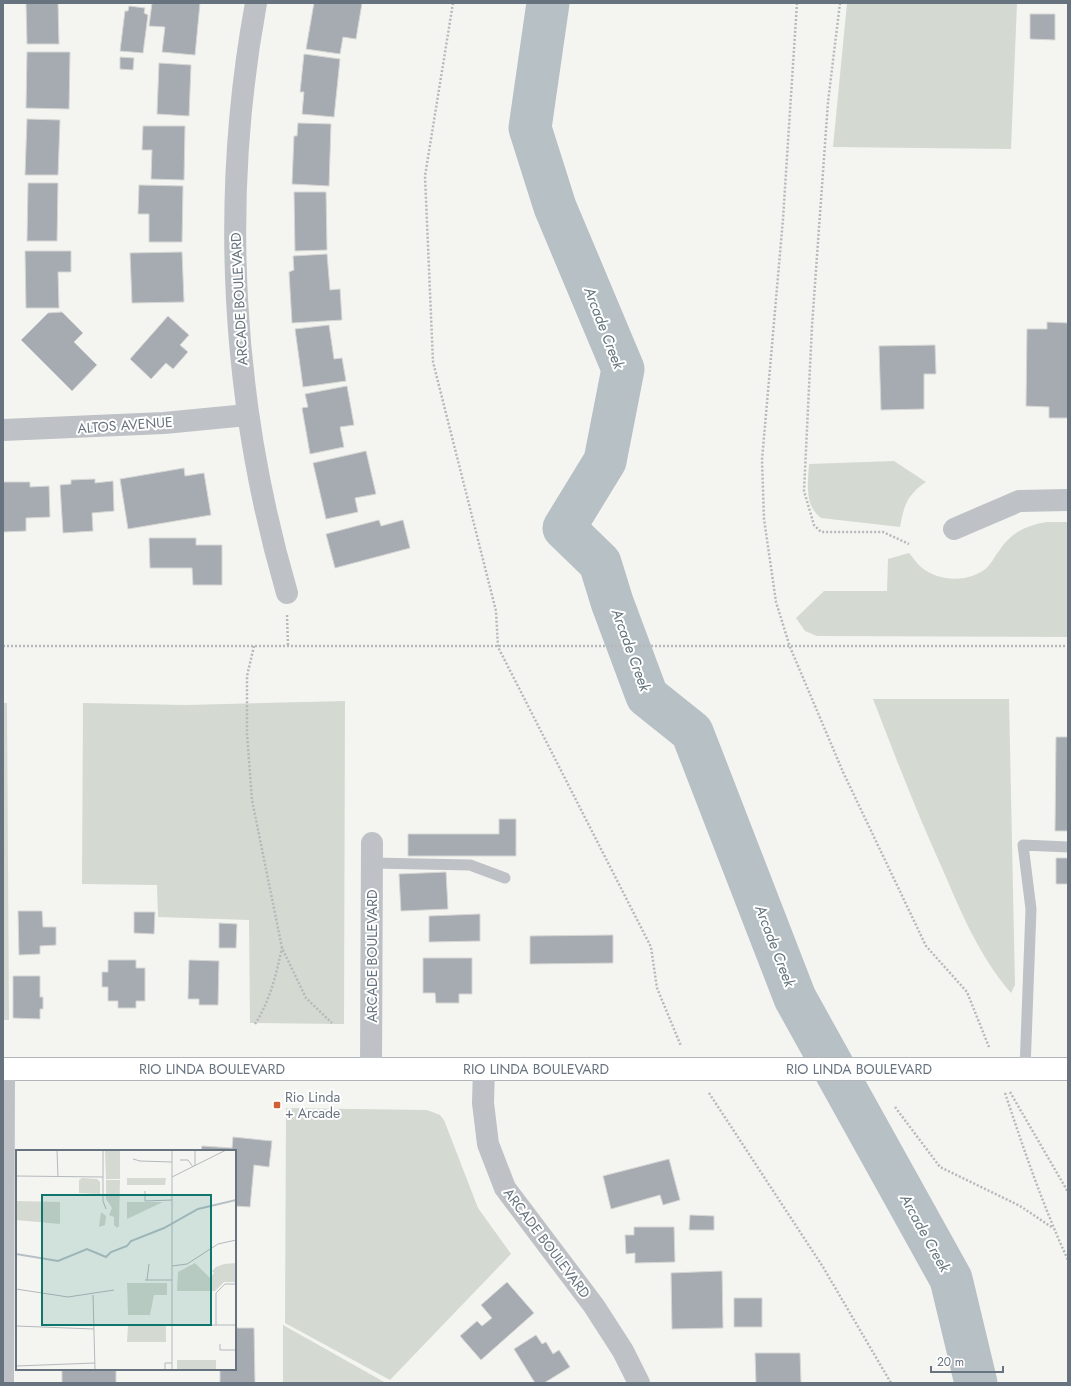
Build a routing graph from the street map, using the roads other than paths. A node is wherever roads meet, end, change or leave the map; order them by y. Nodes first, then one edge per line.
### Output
1 (256, 3) edge
2 (248, 415) junction
3 (3, 430) edge
4 (1068, 500) edge
5 (954, 528) dead end
6 (287, 593) road end
7 (1068, 847) edge
8 (372, 853) joint
9 (505, 878) dead end
10 (3, 1069) edge
11 (371, 1069) junction
12 (484, 1069) junction
13 (1025, 1069) junction
14 (1068, 1069) edge
15 (3, 1383) edge
16 (640, 1383) edge

1 - 2 street, ARCADE BOULEVARD
2 - 3 street, ALTOS AVENUE
2 - 6 street, ARCADE BOULEVARD
4 - 5 street
7 - 13 lane
8 - 9 lane
8 - 11 street, ARCADE BOULEVARD
10 - 11 main road, RIO LINDA BOULEVARD
10 - 15 street
11 - 12 main road, RIO LINDA BOULEVARD
12 - 13 main road, RIO LINDA BOULEVARD
12 - 16 street, ARCADE BOULEVARD
13 - 14 main road, RIO LINDA BOULEVARD

